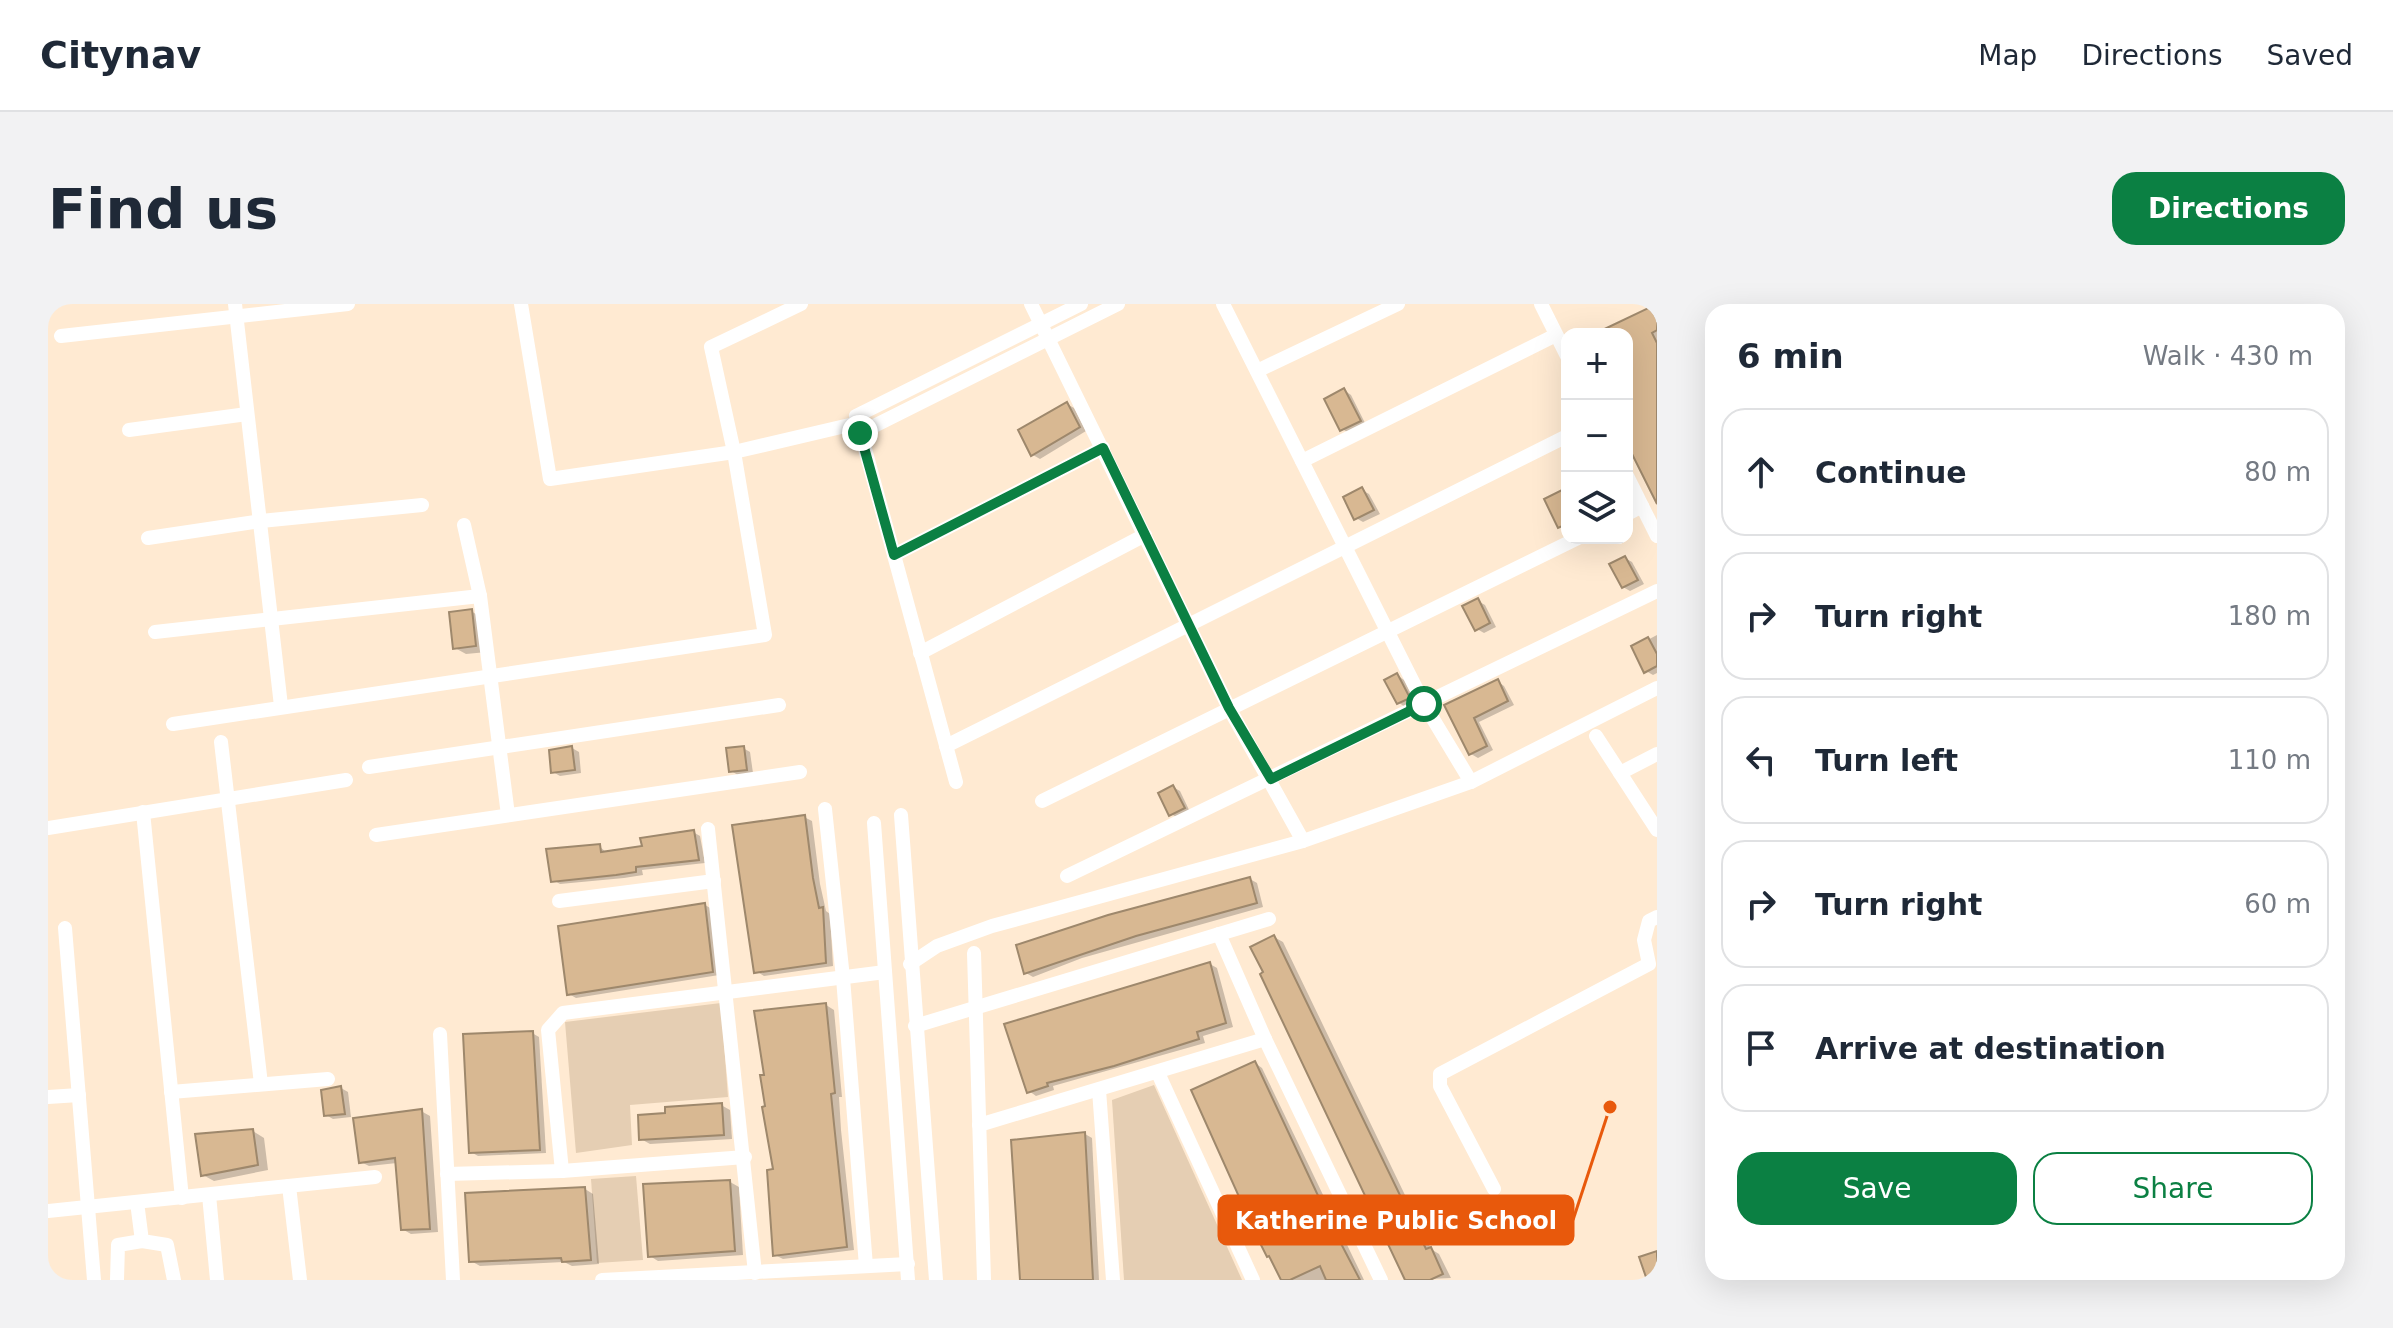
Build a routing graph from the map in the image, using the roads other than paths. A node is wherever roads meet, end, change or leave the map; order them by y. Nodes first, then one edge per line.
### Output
1 (348, 304) edge
2 (521, 304) edge
3 (1031, 304) edge
4 (1081, 304) edge
5 (1118, 304) edge
6 (1223, 304) edge
7 (1398, 304) edge
8 (1541, 304) edge
9 (792, 306) edge
10 (236, 310) edge
11 (1041, 325) junction
12 (1556, 335) junction
13 (61, 336) dead end
14 (1049, 341) junction
15 (1561, 345) edge
16 (1257, 371) junction
17 (247, 414) junction
18 (859, 428) junction
19 (129, 430) dead end
20 (1561, 439) edge
21 (1103, 448) junction
22 (734, 452) junction
23 (1302, 461) junction
24 (1633, 488) edge
25 (422, 505) dead end
26 (1642, 506) junction
27 (1633, 511) edge
28 (261, 521) junction
29 (464, 525) dead end
30 (1145, 535) junction
31 (1657, 536) edge
32 (148, 538) dead end
33 (1566, 544) edge
34 (1345, 547) junction
35 (894, 555) junction
36 (1657, 591) edge
37 (480, 596) junction
38 (270, 619) junction
39 (1189, 625) junction
40 (1388, 631) junction
41 (155, 632) dead end
42 (920, 653) junction
43 (490, 676) junction
44 (1657, 688) edge
45 (1424, 704) junction
46 (779, 705) dead end
47 (281, 706) junction
48 (1229, 708) junction
49 (173, 724) dead end
50 (1596, 736) dead end
51 (221, 742) dead end
52 (946, 746) junction
53 (500, 747) junction
54 (1657, 754) edge
55 (369, 767) dead end
56 (800, 772) dead end
57 (1620, 773) junction
58 (1271, 779) junction
59 (346, 780) dead end
60 (956, 782) dead end
61 (1471, 782) junction
62 (227, 799) junction
63 (1042, 801) dead end
64 (825, 809) dead end
65 (143, 812) junction
66 (508, 815) junction
67 (901, 815) dead end
68 (874, 823) dead end
69 (48, 828) edge
70 (708, 829) dead end
71 (1657, 830) edge
72 (376, 835) dead end
73 (1303, 841) junction
74 (1067, 876) dead end
75 (714, 881) junction
76 (559, 901) dead end
77 (1657, 917) edge
78 (1269, 919) dead end
79 (65, 928) dead end
80 (1219, 934) junction
81 (974, 953) dead end
82 (910, 964) junction
83 (885, 972) junction
84 (843, 978) junction
85 (728, 994) junction
86 (977, 1009) junction
87 (915, 1026) junction
88 (440, 1034) dead end
89 (1265, 1039) junction
90 (1158, 1073) junction
91 (328, 1079) dead end
92 (261, 1084) junction
93 (1099, 1090) junction
94 (171, 1092) junction
95 (79, 1095) junction
96 (48, 1097) edge
97 (979, 1125) junction
98 (745, 1157) junction
99 (562, 1171) junction
100 (447, 1174) junction
101 (375, 1177) dead end
102 (289, 1186) junction
103 (1494, 1189) dead end
104 (209, 1195) junction
105 (182, 1198) junction
106 (137, 1202) junction
107 (88, 1207) junction
108 (48, 1211) edge
109 (142, 1241) junction
110 (908, 1264) junction
111 (866, 1266) junction
112 (755, 1273) junction
113 (94, 1280) edge
114 (117, 1280) edge
115 (174, 1280) edge
116 (217, 1280) edge
117 (300, 1280) edge
118 (453, 1280) edge
119 (602, 1280) edge
120 (908, 1280) edge
121 (936, 1280) edge
122 (984, 1280) edge
123 (1113, 1280) edge
124 (1253, 1280) edge
125 (1381, 1280) edge

1 - 10 street
2 - 22 street
3 - 11 street
4 - 11 street
5 - 14 street
6 - 16 street
7 - 16 street
8 - 12 street
9 - 22 street
10 - 13 street
10 - 17 street
11 - 14 street
11 - 18 street
12 - 15 street
12 - 23 street
14 - 18 street
14 - 21 street
16 - 23 street
17 - 19 street
17 - 28 street
18 - 22 street
18 - 35 street
20 - 34 street
21 - 30 street
21 - 35 street
22 - 43 street
23 - 34 street
24 - 26 street
25 - 28 street
26 - 27 street
26 - 31 street
28 - 32 street
28 - 38 street
29 - 37 street
30 - 39 street
30 - 42 street
33 - 40 street
34 - 39 street
34 - 40 street
35 - 42 street
36 - 45 street
37 - 38 street
37 - 43 street
38 - 41 street
38 - 47 street
39 - 48 street
39 - 52 street
40 - 45 street
40 - 48 street
42 - 52 street
43 - 47 street
43 - 53 street
44 - 61 street
45 - 58 street
45 - 61 street
46 - 53 street
47 - 49 street
48 - 58 street
48 - 63 street
50 - 57 street
51 - 62 street
52 - 60 street
53 - 55 street
53 - 66 street
54 - 57 street
56 - 66 street
57 - 71 street
58 - 73 street
58 - 74 street
59 - 62 street
61 - 73 street
62 - 65 street
62 - 92 street
64 - 84 street
65 - 69 street
65 - 94 street
66 - 72 street
67 - 82 street
68 - 83 street
70 - 75 street
73 - 82 street
75 - 76 street
75 - 85 street
77 - 103 street
78 - 80 street
79 - 95 street
80 - 86 street
80 - 89 street
81 - 86 street
82 - 87 street
83 - 84 street
83 - 110 street
84 - 85 street
84 - 111 street
85 - 98 street
85 - 99 street
86 - 87 street
86 - 97 street
87 - 121 street
88 - 100 street
89 - 90 street
89 - 125 street
90 - 93 street
90 - 124 street
91 - 92 street
92 - 94 street
93 - 97 street
93 - 123 street
94 - 105 street
95 - 96 street
95 - 107 street
97 - 122 street
98 - 99 street
98 - 112 street
99 - 100 street
100 - 118 street
101 - 102 street
102 - 104 street
102 - 117 street
104 - 105 street
104 - 116 street
105 - 106 street
106 - 107 street
106 - 109 street
107 - 108 street
107 - 113 street
109 - 114 street
109 - 115 street
110 - 111 street
110 - 120 street
111 - 112 street
112 - 119 street

